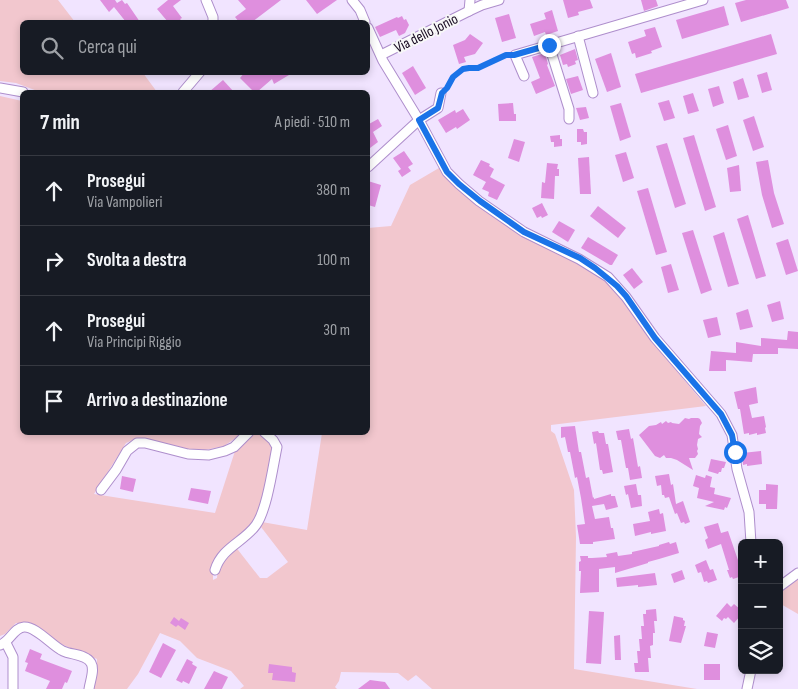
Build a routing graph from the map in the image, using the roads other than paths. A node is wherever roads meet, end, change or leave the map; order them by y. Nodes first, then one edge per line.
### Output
1 (206, 0) edge
2 (352, 0) edge
3 (470, 0) edge
4 (499, 0) edge
5 (703, 0) edge
6 (469, 11) junction
7 (213, 20) edge
8 (364, 20) edge
9 (370, 32) edge
10 (578, 36) junction
11 (549, 45) junction
12 (381, 55) junction
13 (197, 75) edge
14 (524, 76) dead end
15 (0, 88) edge
16 (185, 90) edge
17 (20, 91) edge
18 (442, 93) road end
19 (593, 93) dead end
20 (419, 120) junction
21 (569, 120) dead end
22 (370, 165) edge
23 (246, 435) edge
24 (267, 435) edge
25 (101, 490) dead end
26 (751, 539) edge
27 (215, 570) dead end
28 (798, 573) edge
29 (783, 584) edge
30 (3, 644) edge
31 (750, 674) edge
32 (91, 676) junction
33 (12, 689) edge
34 (82, 689) edge
35 (89, 689) edge
36 (747, 689) edge

1 - 7 street
2 - 8 street
3 - 6 street
4 - 6 street, Via dello Jonio
5 - 10 street
6 - 12 street, Via dello Jonio
9 - 12 street
10 - 11 street
10 - 19 street
11 - 14 street
11 - 21 street
12 - 20 street
13 - 16 street
15 - 17 street
18 - 20 street
20 - 22 street
20 - 26 street
23 - 25 street
24 - 27 street
28 - 29 street
30 - 32 street
30 - 33 street
31 - 36 street
32 - 34 street
32 - 35 street

